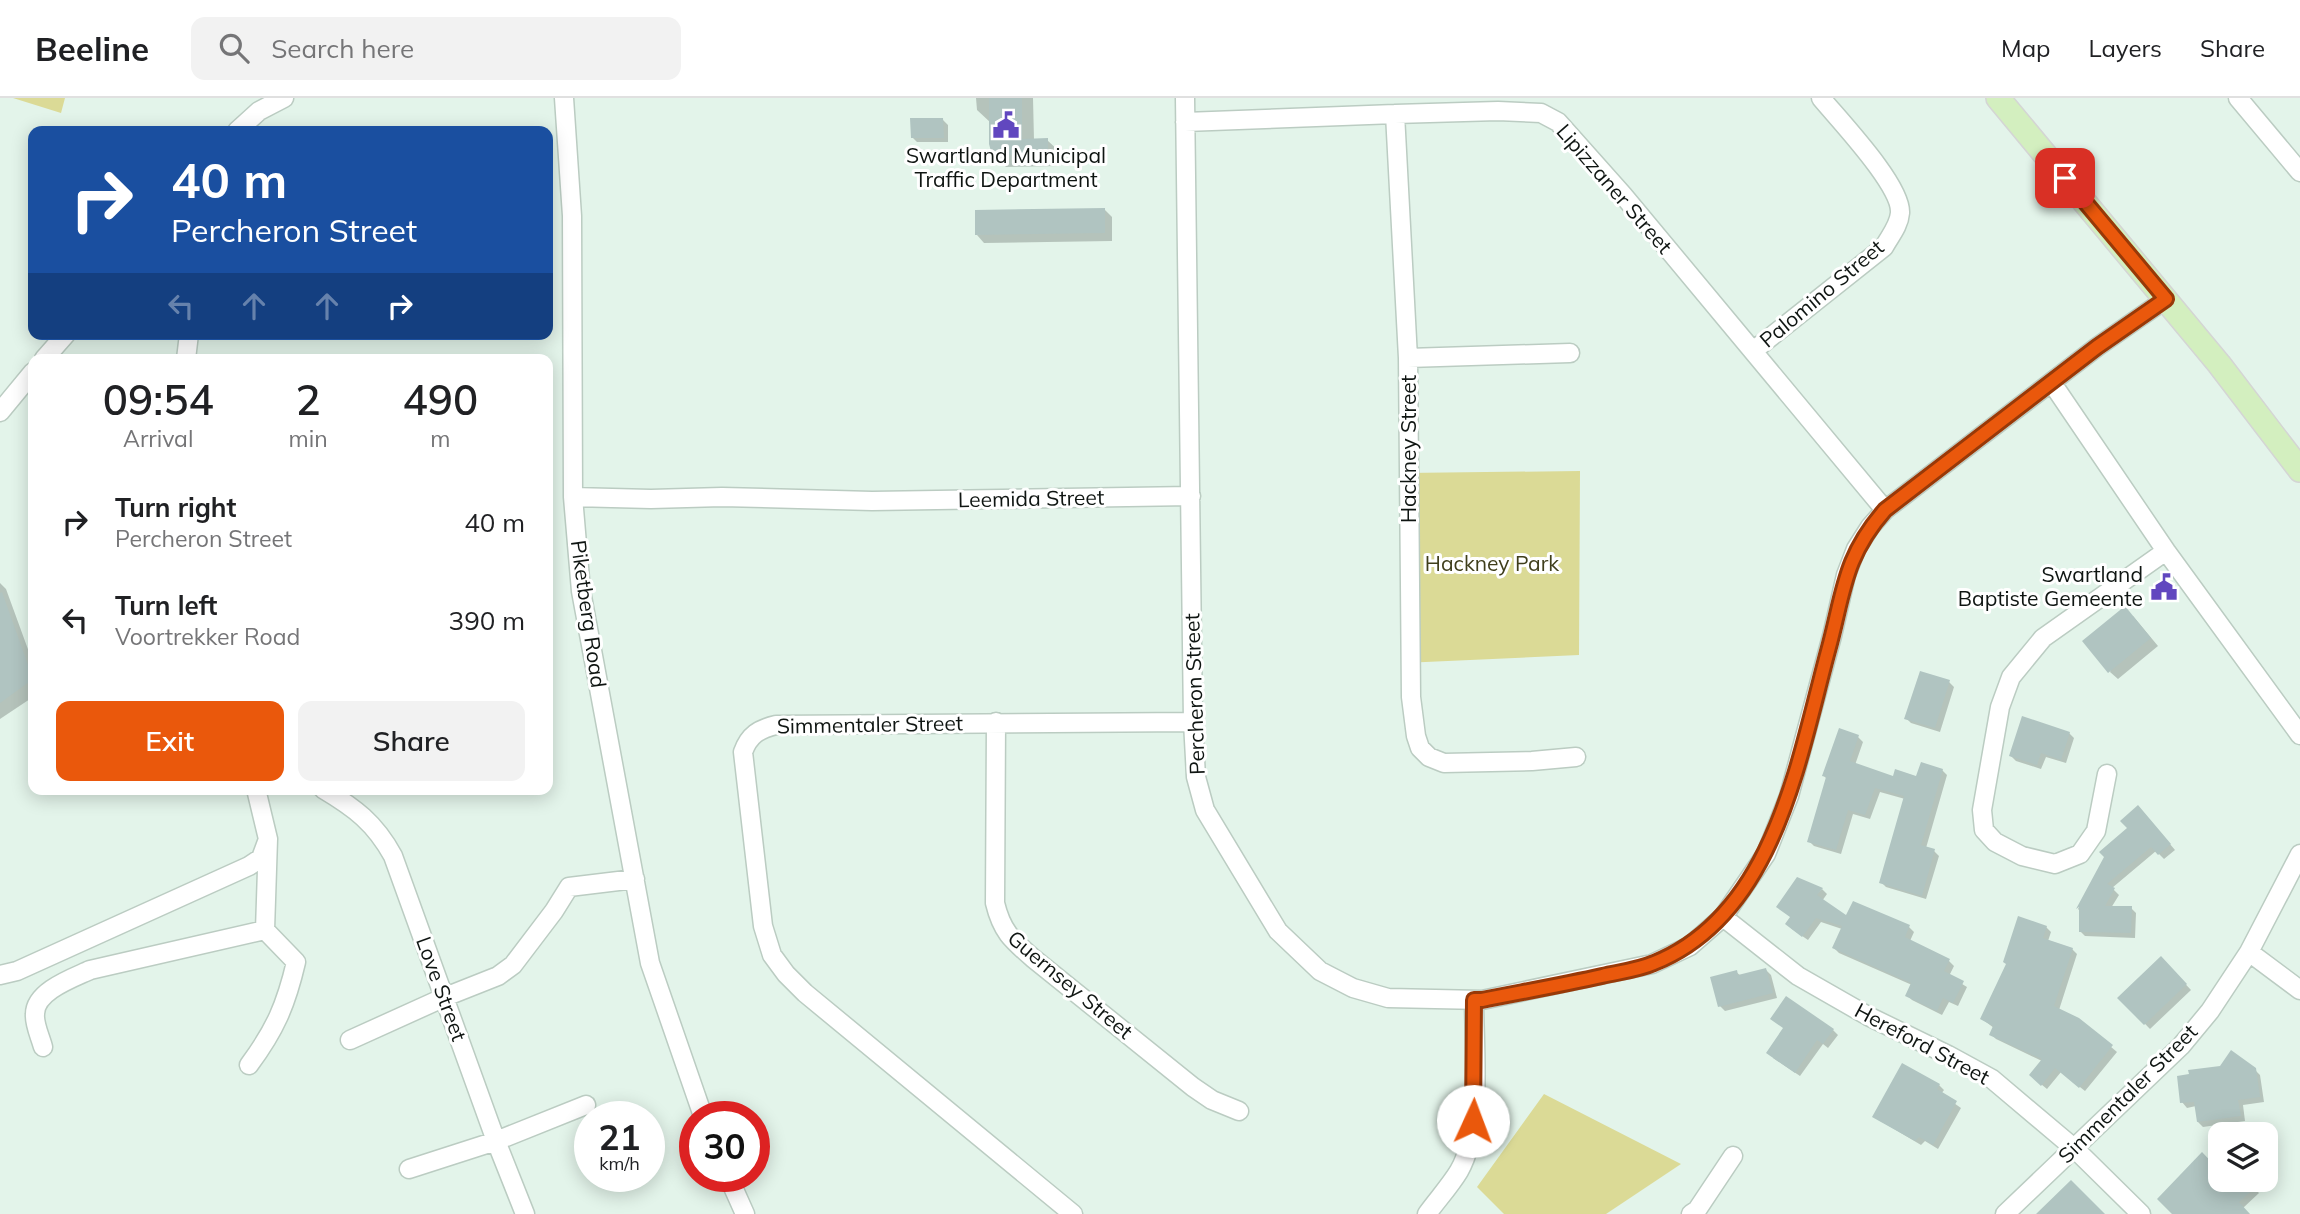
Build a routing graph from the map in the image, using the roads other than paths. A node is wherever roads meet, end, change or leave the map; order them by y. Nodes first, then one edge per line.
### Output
1 (284, 98) edge
2 (564, 98) edge
3 (1185, 98) edge
4 (1821, 98) edge
5 (1998, 98) edge
6 (2238, 98) edge
7 (1395, 114) junction
8 (1185, 122) junction
9 (242, 126) edge
10 (2300, 172) edge
11 (2166, 299) junction
12 (61, 340) edge
13 (1753, 351) junction
14 (1570, 353) dead end
15 (48, 354) edge
16 (1408, 358) junction
17 (28, 378) edge
18 (2052, 383) junction
19 (0, 412) edge
20 (2300, 470) edge
21 (1191, 496) junction
22 (573, 497) junction
23 (1885, 510) junction
24 (2166, 551) junction
25 (996, 722) junction
26 (1193, 722) junction
27 (2300, 735) edge
28 (1576, 757) dead end
29 (2107, 774) dead end
30 (257, 795) edge
31 (333, 795) edge
32 (268, 839) junction
33 (2300, 854) edge
34 (635, 879) junction
35 (1723, 916) junction
36 (265, 930) junction
37 (2249, 952) junction
38 (0, 975) edge
39 (2300, 990) edge
40 (444, 997) junction
41 (1474, 1000) junction
42 (350, 1040) dead end
43 (43, 1046) dead end
44 (249, 1065) dead end
45 (698, 1101) edge
46 (574, 1110) edge
47 (1239, 1111) dead end
48 (496, 1141) junction
49 (2075, 1149) junction
50 (1733, 1156) dead end
51 (409, 1169) dead end
52 (735, 1192) edge
53 (525, 1214) edge
54 (745, 1214) edge
55 (1073, 1214) edge
56 (1426, 1214) edge
57 (1691, 1214) edge
58 (2005, 1214) edge
59 (2141, 1214) edge

1 - 9 street
2 - 22 street, Piketberg Road
3 - 8 street, Percheron Street
4 - 13 street, Palomino Street
5 - 11 main road
6 - 10 street
7 - 8 street, Lipizzaner Street
7 - 13 street, Lipizzaner Street
7 - 16 street, Hackney Street
8 - 21 street, Percheron Street
11 - 18 street, Percheron Street
11 - 20 main road
12 - 15 street
13 - 23 street, Lipizzaner Street
14 - 16 street
16 - 28 street, Hackney Street
17 - 19 street
18 - 23 street, Percheron Street
18 - 24 street
21 - 22 street, Leemida Street
21 - 26 street, Percheron Street
22 - 34 street, Piketberg Road
23 - 35 street, Percheron Street
24 - 27 street
24 - 29 street
25 - 26 street, Simmentaler Street
25 - 47 street, Guernsey Street
25 - 55 street, Simmentaler Street
26 - 41 street, Percheron Street
30 - 32 street
31 - 40 street, Love Street
32 - 36 street
32 - 38 street
33 - 37 street, Simmentaler Street
34 - 40 street
34 - 45 street, Piketberg Road
35 - 41 street, Percheron Street
35 - 49 street, Hereford Street
36 - 43 street
36 - 44 street
37 - 39 street
37 - 49 street, Simmentaler Street
40 - 42 street
40 - 48 street, Love Street
41 - 56 street
46 - 48 street
48 - 51 street
48 - 53 street, Love Street
49 - 58 street, Simmentaler Street
49 - 59 street, Hereford Street
50 - 57 street
52 - 54 street

